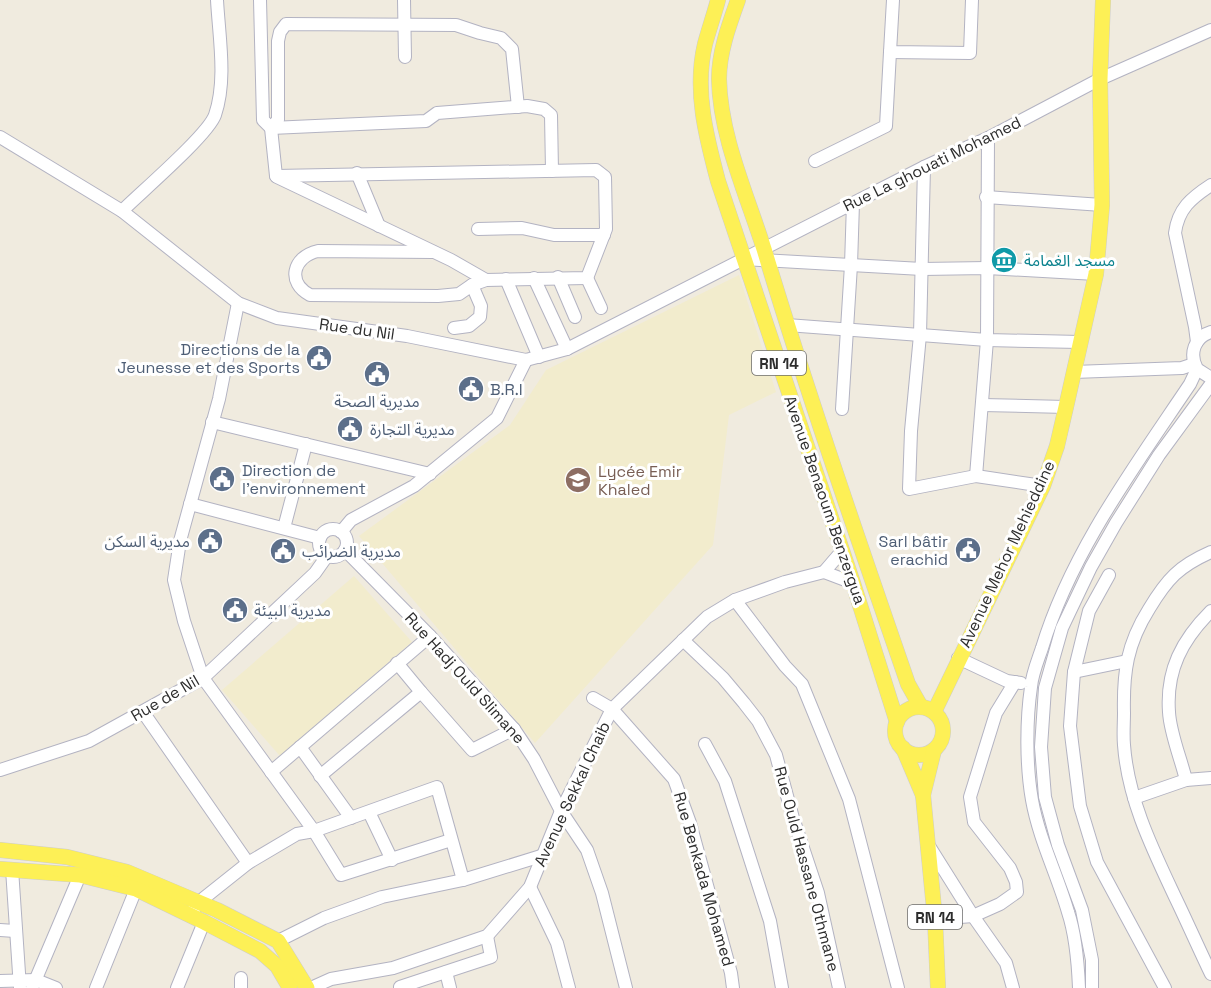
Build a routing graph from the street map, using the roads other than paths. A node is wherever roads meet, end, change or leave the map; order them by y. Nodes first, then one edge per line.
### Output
1 (217, 0) edge
2 (260, 0) edge
3 (404, 0) edge
4 (718, 0) edge
5 (738, 0) edge
6 (893, 0) edge
7 (972, 0) edge
8 (1103, 0) edge
9 (404, 24) junction
10 (1211, 30) edge
11 (890, 52) junction
12 (405, 57) dead end
13 (1100, 80) junction
14 (518, 107) junction
15 (271, 128) junction
16 (0, 136) edge
17 (988, 138) junction
18 (815, 161) dead end
19 (924, 167) junction
20 (552, 171) junction
21 (357, 173) junction
22 (276, 176) junction
23 (1211, 185) edge
24 (987, 197) junction
25 (853, 203) junction
26 (1102, 205) junction
27 (122, 211) junction
28 (379, 226) junction
29 (478, 229) dead end
30 (604, 235) junction
31 (433, 252) junction
32 (765, 254) junction
33 (744, 258) junction
34 (851, 265) junction
35 (987, 268) junction
36 (922, 269) junction
37 (1096, 274) junction
38 (558, 277) junction
39 (534, 278) junction
40 (587, 278) junction
41 (506, 279) junction
42 (486, 280) junction
43 (472, 285) junction
44 (238, 303) junction
45 (602, 308) dead end
46 (575, 317) dead end
47 (787, 325) junction
48 (454, 328) dead end
49 (847, 329) junction
50 (1211, 332) edge
51 (920, 335) junction
52 (987, 340) junction
53 (1080, 342) junction
54 (1197, 342) junction
55 (567, 349) junction
56 (532, 358) junction
57 (1196, 366) junction
58 (1074, 372) junction
59 (1211, 378) edge
60 (1211, 384) edge
61 (982, 405) junction
62 (1066, 407) junction
63 (842, 409) dead end
64 (212, 422) junction
65 (306, 444) junction
66 (430, 474) junction
67 (976, 476) junction
68 (1043, 486) junction
69 (190, 504) junction
70 (284, 528) junction
71 (341, 532) junction
72 (320, 537) junction
73 (345, 550) junction
74 (842, 550) junction
75 (1207, 553) edge
76 (327, 556) junction
77 (1211, 567) edge
78 (824, 572) junction
79 (1109, 575) dead end
80 (853, 583) junction
81 (735, 600) junction
82 (1211, 611) edge
83 (430, 636) junction
84 (682, 640) junction
85 (958, 658) junction
86 (1127, 661) junction
87 (397, 663) junction
88 (1074, 672) junction
89 (202, 678) junction
90 (1015, 682) junction
91 (1031, 685) junction
92 (421, 692) junction
93 (593, 698) dead end
94 (612, 709) junction
95 (928, 710) junction
96 (143, 712) junction
97 (897, 722) junction
98 (514, 729) junction
99 (705, 744) dead end
100 (300, 747) junction
101 (903, 748) junction
102 (934, 750) junction
103 (0, 771) edge
104 (271, 772) junction
105 (320, 776) junction
106 (1211, 778) edge
107 (1186, 780) junction
108 (923, 795) junction
109 (1134, 798) junction
110 (561, 811) junction
111 (369, 812) junction
112 (351, 818) junction
113 (314, 831) junction
114 (452, 840) junction
115 (929, 846) junction
116 (0, 850) edge
117 (541, 856) junction
118 (392, 860) junction
119 (248, 863) junction
120 (6, 869) edge
121 (80, 876) junction
122 (463, 880) junction
123 (530, 887) junction
124 (136, 889) junction
125 (194, 908) junction
126 (973, 916) junction
127 (935, 919) junction
128 (204, 921) junction
129 (0, 930) edge
130 (15, 931) junction
131 (487, 936) junction
132 (279, 942) junction
133 (393, 968) junction
134 (446, 972) junction
135 (1211, 974) edge
136 (0, 981) edge
137 (333, 983) edge
138 (20, 984) edge
139 (34, 984) edge
140 (400, 987) edge
141 (56, 988) edge
142 (96, 988) edge
143 (177, 988) edge
144 (290, 988) edge
145 (309, 988) edge
146 (450, 988) edge
147 (569, 988) edge
148 (626, 988) edge
149 (732, 988) edge
150 (782, 988) edge
151 (839, 988) edge
152 (898, 988) edge
153 (938, 988) edge
154 (1013, 988) edge
155 (1078, 988) edge
156 (1092, 988) edge
157 (1164, 988) edge

1 - 27 street
2 - 15 street
3 - 9 street
4 - 33 main road, Avenue Benaoum Benzergua / RN 14
5 - 32 main road, Avenue Benaoum Benzergua / RN 14
6 - 11 street
7 - 11 street
8 - 13 main road, Avenue Mehor Mehieddine
9 - 12 street
9 - 14 street
9 - 15 street
10 - 13 street, Rue La ghouati Mohamed
11 - 18 street
13 - 17 street, Rue La ghouati Mohamed
13 - 26 main road, Avenue Mehor Mehieddine
14 - 15 street
14 - 20 street
15 - 22 street
16 - 27 street, Rue du Nil
17 - 19 street, Rue La ghouati Mohamed
17 - 24 street
19 - 25 street, Rue La ghouati Mohamed
19 - 36 street
20 - 21 street
20 - 30 street
21 - 22 street
21 - 28 street
22 - 28 street
23 - 54 street
24 - 26 street
24 - 35 street
25 - 32 street, Rue La ghouati Mohamed
25 - 34 street
26 - 37 main road, Avenue Mehor Mehieddine
27 - 44 street, Rue du Nil
28 - 31 street
29 - 30 street
30 - 40 street
31 - 42 street
31 - 43 street
32 - 33 street
32 - 34 street
32 - 47 main road, Avenue Benaoum Benzergua / RN 14
33 - 55 street, Rue du Nil
33 - 74 main road, Avenue Benaoum Benzergua / RN 14
34 - 36 street
34 - 49 street
35 - 36 street
35 - 37 street
35 - 52 street
36 - 51 street
37 - 53 main road, Avenue Mehor Mehieddine
38 - 39 street
38 - 40 street
38 - 46 street
39 - 41 street
39 - 55 street
40 - 45 street
41 - 42 street
41 - 56 street
42 - 43 street
43 - 48 street
44 - 56 street, Rue du Nil
44 - 64 street
47 - 49 street
47 - 95 main road, Avenue Benaoum Benzergua / RN 14
49 - 51 street
49 - 63 street
50 - 54 street
51 - 52 street
51 - 67 street
52 - 53 street
52 - 61 street
53 - 58 main road, Avenue Mehor Mehieddine
54 - 57 street
55 - 56 street, Rue du Nil
56 - 66 street
57 - 58 street
57 - 59 street
57 - 91 street
58 - 62 main road, Avenue Mehor Mehieddine
60 - 156 street
61 - 62 street
61 - 67 street
62 - 68 main road, Avenue Mehor Mehieddine
64 - 65 street
64 - 69 street
65 - 66 street
65 - 70 street
66 - 71 street
67 - 68 street
68 - 85 main road, Avenue Mehor Mehieddine
69 - 70 street
69 - 89 street
70 - 72 street
71 - 72 street
71 - 73 street
72 - 76 street
73 - 76 street
73 - 83 street, Rue Hadj Ould Slimane
74 - 78 street
74 - 80 main road, Avenue Benaoum Benzergua / RN 14
75 - 77 street
75 - 86 street
76 - 89 street, Rue de Nil
78 - 80 street
78 - 81 street, Avenue Sekkal Chaib
79 - 88 street
80 - 97 main road, Avenue Benaoum Benzergua / RN 14
81 - 84 street, Avenue Sekkal Chaib
81 - 152 street
82 - 107 street
83 - 87 street
83 - 98 street, Rue Hadj Ould Slimane
84 - 94 street, Avenue Sekkal Chaib
84 - 151 street, Rue Ould Hassane Othmane
85 - 90 street
85 - 95 main road, Avenue Mehor Mehieddine
86 - 88 street
86 - 109 street
87 - 92 street
87 - 100 street
88 - 157 street
89 - 96 street, Rue de Nil
89 - 104 street
90 - 91 street
90 - 126 street
91 - 155 street
92 - 98 street
92 - 105 street
93 - 94 street, Rue Benkada Mohamed
94 - 110 street, Avenue Sekkal Chaib
94 - 149 street, Rue Benkada Mohamed
95 - 97 main road
95 - 102 main road
96 - 103 street, Rue de Nil
96 - 119 street
97 - 101 main road
98 - 110 street, Rue Hadj Ould Slimane
99 - 150 street
100 - 104 street
100 - 105 street
101 - 102 main road
101 - 108 main road, RN 14
102 - 108 main road, RN 14
104 - 113 street
105 - 112 street
106 - 107 street
107 - 109 street
108 - 115 main road, RN 14
109 - 135 street
110 - 117 street, Avenue Sekkal Chaib
110 - 148 street, Rue Hadj Ould Slimane
111 - 112 street
111 - 114 street
111 - 118 street
112 - 113 street
113 - 118 street
113 - 119 street
114 - 118 street
114 - 122 street
115 - 126 street
115 - 127 main road, RN 14
116 - 125 main road
117 - 122 street
117 - 123 street, Avenue Sekkal Chaib
119 - 125 street
120 - 121 main road
120 - 130 street
121 - 124 main road
121 - 139 street
122 - 132 street
123 - 131 street, Avenue Sekkal Chaib
123 - 147 street
124 - 125 main road
124 - 142 street
125 - 128 main road
125 - 132 main road
126 - 127 street
126 - 154 street
127 - 153 main road, RN 14
128 - 143 street
128 - 144 main road
129 - 130 street
130 - 138 street
131 - 133 street, Avenue Sekkal Chaib
131 - 134 street
132 - 145 main road, Avenue Sekkal Chaib
133 - 137 street, Avenue Sekkal Chaib
133 - 140 street
134 - 140 street
134 - 146 street
136 - 138 street
137 - 145 street, Avenue Sekkal Chaib
138 - 139 street
139 - 141 street

